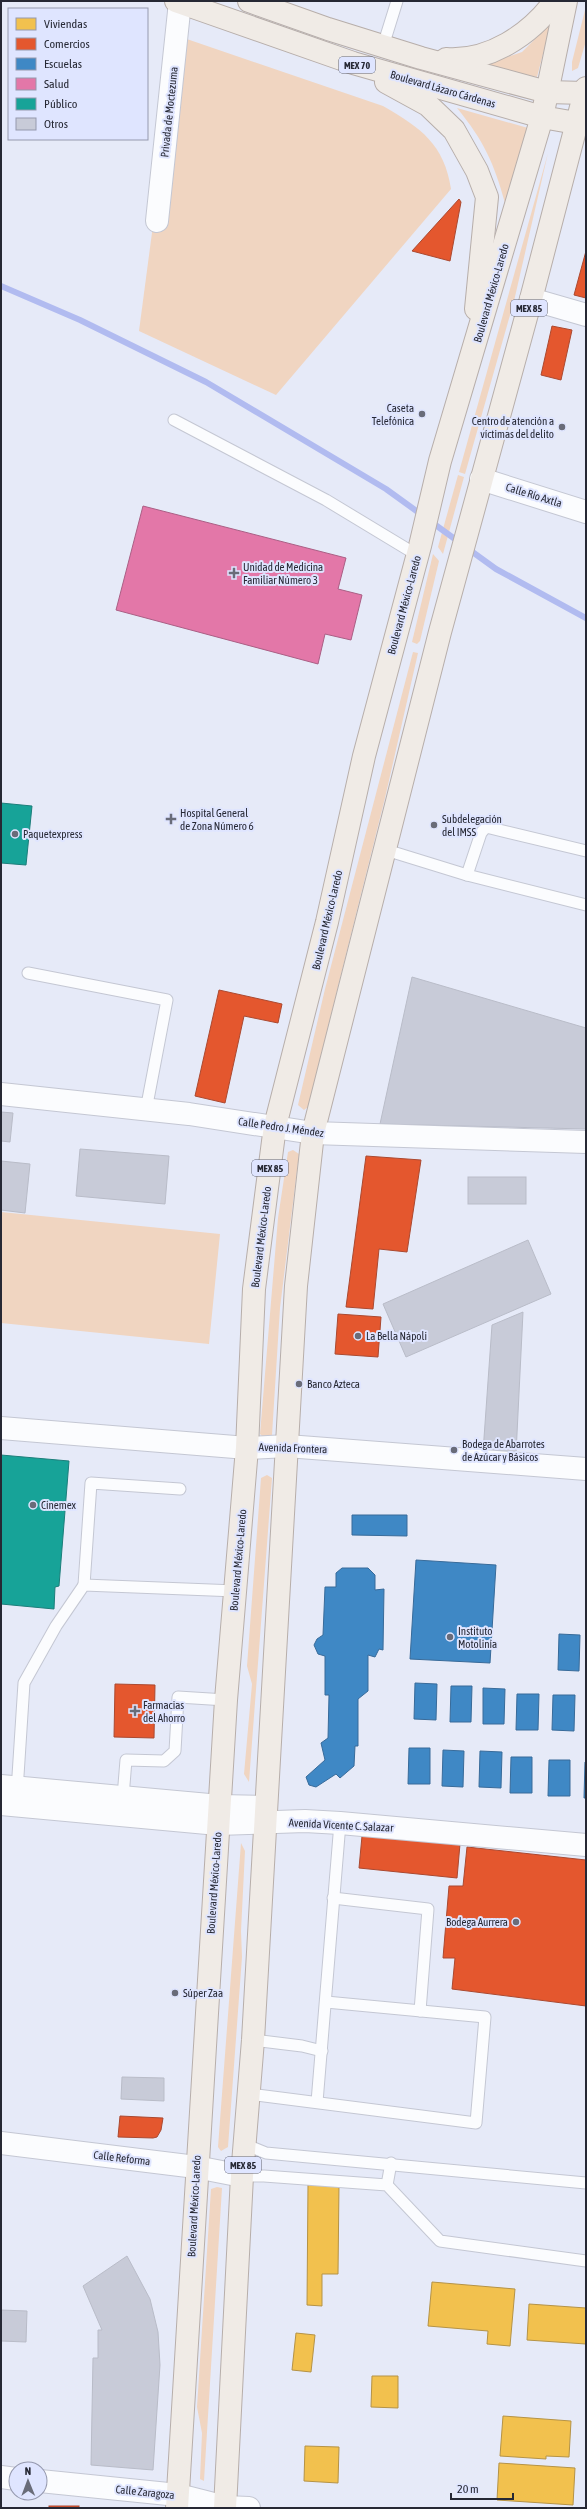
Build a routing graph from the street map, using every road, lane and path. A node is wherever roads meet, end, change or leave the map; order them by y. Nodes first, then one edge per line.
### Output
1 (249, 1) edge
2 (397, 1) edge
3 (554, 1) edge
4 (566, 1) edge
5 (178, 2) edge
6 (383, 46) junction
7 (421, 58) junction
8 (353, 64) junction
9 (586, 91) edge
10 (547, 92) junction
11 (542, 117) junction
12 (581, 124) edge
13 (157, 221) dead end
14 (531, 299) junction
15 (586, 315) edge
16 (469, 367) junction
17 (174, 420) dead end
18 (479, 486) junction
19 (586, 512) edge
20 (419, 550) junction
21 (386, 850) junction
22 (586, 851) edge
23 (467, 875) junction
24 (586, 905) edge
25 (28, 973) dead end
26 (1, 1094) edge
27 (146, 1110) junction
28 (275, 1126) junction
29 (313, 1133) junction
30 (586, 1142) edge
31 (1, 1428) edge
32 (287, 1446) junction
33 (247, 1448) junction
34 (586, 1469) edge
35 (180, 1489) dead end
36 (84, 1585) junction
37 (236, 1591) junction
38 (226, 1700) junction
39 (9, 1796) edge
40 (123, 1798) junction
41 (219, 1815) junction
42 (266, 1815) junction
43 (340, 1823) junction
44 (586, 1845) edge
45 (333, 1898) junction
46 (326, 2002) junction
47 (420, 2010) junction
48 (253, 2040) junction
49 (322, 2051) junction
50 (250, 2094) junction
51 (317, 2102) junction
52 (1, 2143) edge
53 (244, 2144) junction
54 (391, 2164) junction
55 (196, 2166) junction
56 (242, 2176) junction
57 (586, 2183) edge
58 (388, 2185) junction
59 (586, 2261) edge
60 (48, 2482) edge
61 (177, 2501) edge
62 (225, 2507) edge
63 (249, 2508) edge

1 - 6 main road, MEX 70
2 - 6 lane
3 - 7 main road
4 - 10 main road, Boulevard México-Laredo
5 - 8 main road, Boulevard Lázaro Cárdenas / MEX 70
5 - 13 street, Privada de Moctezuma
6 - 7 main road, MEX 70
7 - 10 main road, MEX 70
8 - 11 main road, Boulevard Lázaro Cárdenas / MEX 70
8 - 16 main road
9 - 10 main road, MEX 70
9 - 12 main road
10 - 11 main road, Boulevard México-Laredo
11 - 12 main road, Boulevard Lázaro Cárdenas / MEX 70
11 - 16 main road, Boulevard México-Laredo
12 - 14 main road, MEX 85
14 - 15 street
14 - 18 main road, MEX 85
16 - 20 main road, Boulevard México-Laredo
17 - 20 lane
18 - 19 street, Calle Río Axtla
18 - 21 main road, MEX 85
20 - 28 main road, Boulevard México-Laredo / MEX 85
21 - 23 lane
21 - 29 main road, MEX 85
22 - 23 lane
23 - 24 lane
25 - 27 lane
26 - 27 street, Calle Pedro J. Méndez
27 - 28 street, Calle Pedro J. Méndez
28 - 29 street, Calle Pedro J. Méndez
28 - 33 main road, Boulevard México-Laredo / MEX 85
29 - 30 street, Calle Pedro J. Méndez
29 - 32 main road, MEX 85
31 - 33 street, Avenida Frontera
32 - 33 street, Avenida Frontera
32 - 34 street, Avenida Frontera
32 - 42 main road, MEX 85
33 - 37 main road, Boulevard México-Laredo / MEX 85
35 - 36 lane
36 - 37 lane
36 - 39 lane
37 - 38 main road, Boulevard México-Laredo / MEX 85
38 - 40 lane
38 - 41 main road, Boulevard México-Laredo / MEX 85
39 - 40 street, Avenida Vicente C. Salazar
39 - 41 street, Avenida Vicente C. Salazar
40 - 41 street, Avenida Vicente C. Salazar
41 - 42 street, Avenida Vicente C. Salazar
41 - 55 main road, Boulevard México-Laredo / MEX 85
42 - 43 street, Avenida Vicente C. Salazar
42 - 48 main road, MEX 85
43 - 44 street, Avenida Vicente C. Salazar
43 - 45 lane
45 - 46 lane
45 - 47 lane
46 - 47 lane
46 - 49 lane
47 - 51 lane
48 - 49 lane
48 - 50 main road, MEX 85
49 - 51 lane
50 - 51 lane
50 - 53 main road, MEX 85
52 - 55 street, Calle Reforma
53 - 54 lane
53 - 56 main road, MEX 85
54 - 57 lane
54 - 58 lane
55 - 56 street, Calle Reforma
55 - 61 main road, Boulevard México-Laredo / MEX 85
56 - 58 lane
56 - 62 main road, MEX 85
58 - 59 lane
60 - 61 street, Calle Zaragoza
61 - 62 street, Calle Zaragoza
62 - 63 street, Calle Zaragoza

